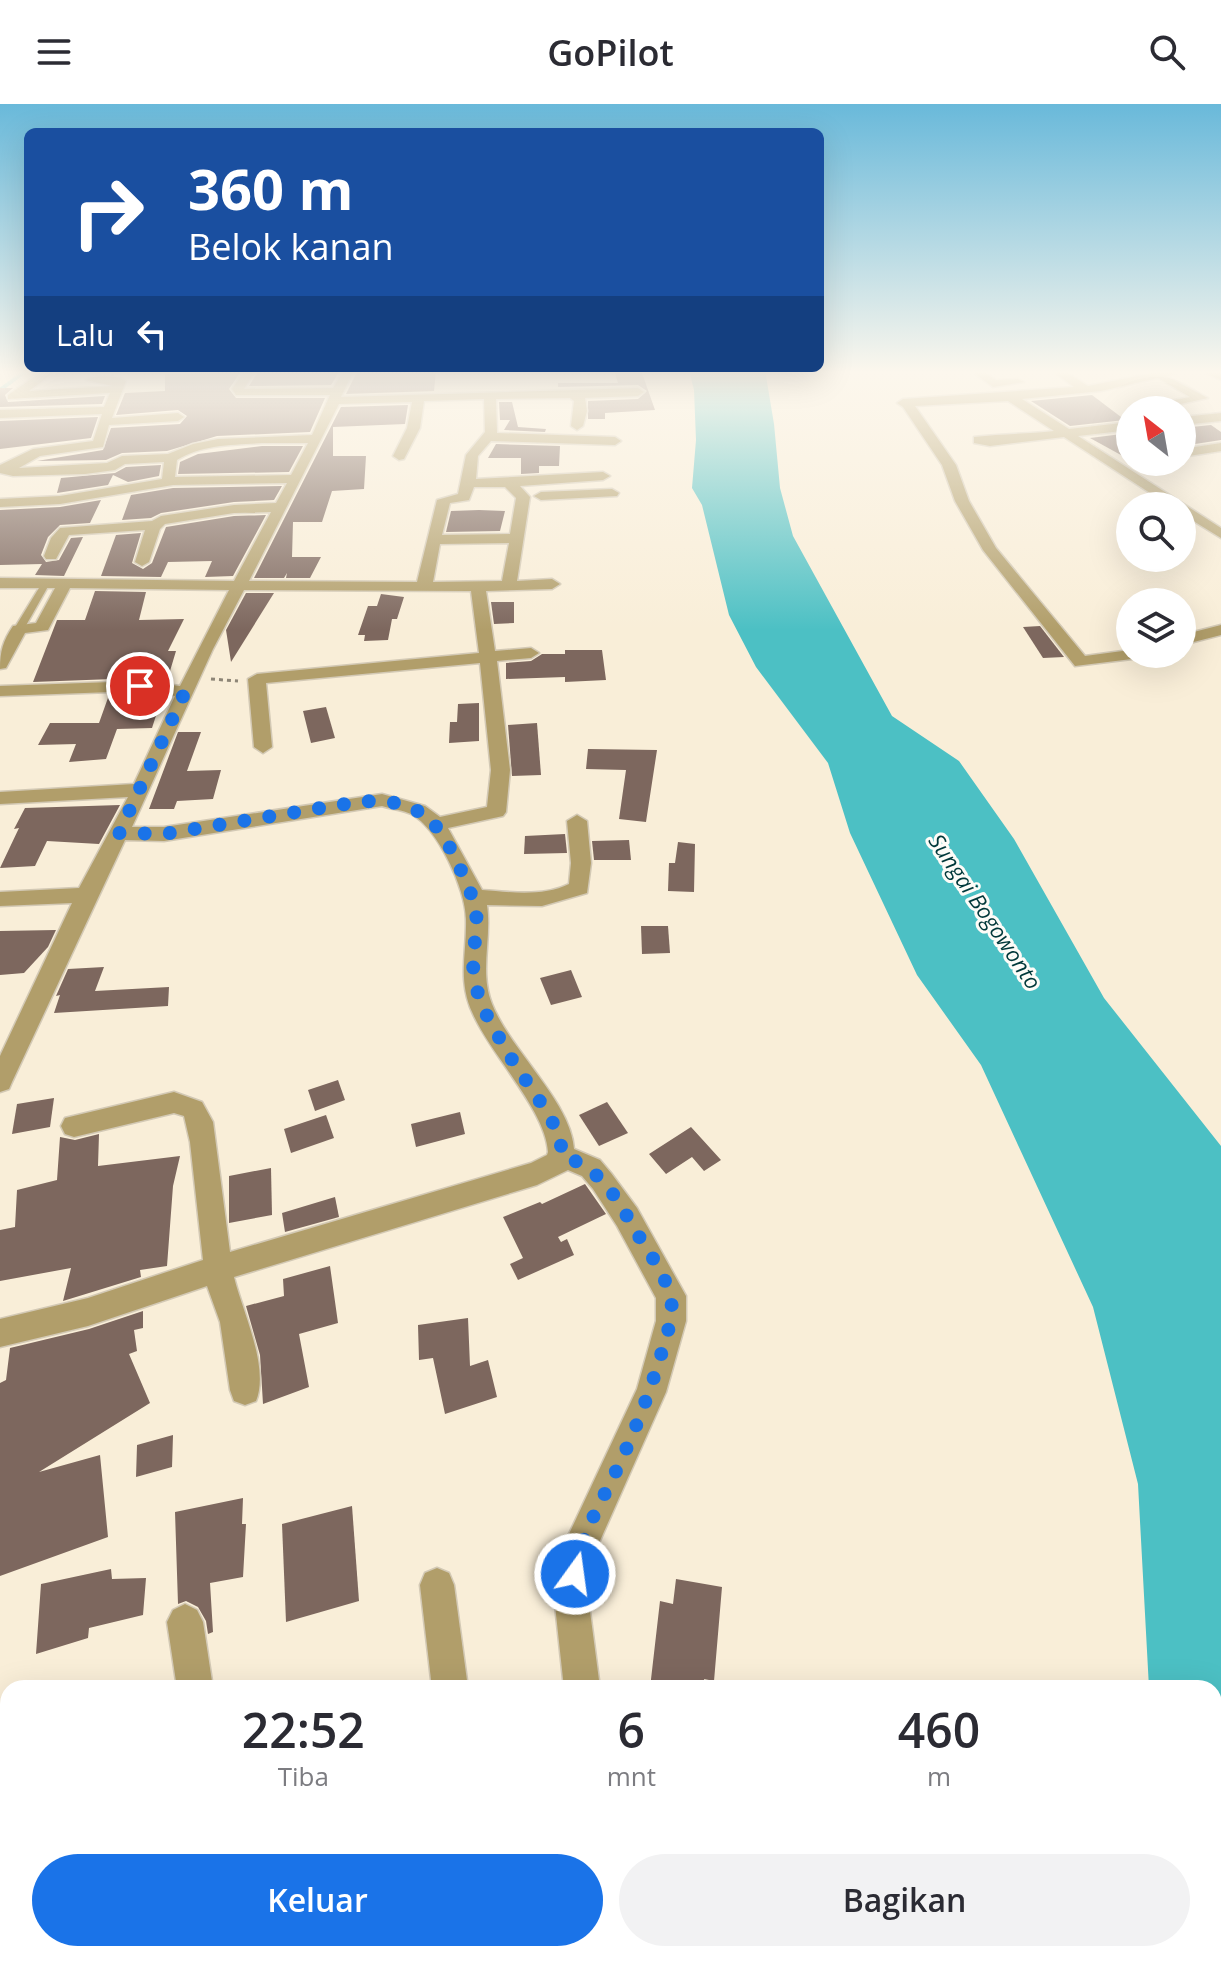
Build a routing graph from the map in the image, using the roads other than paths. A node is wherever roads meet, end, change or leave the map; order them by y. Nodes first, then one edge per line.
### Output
1 (25, 457) edge
2 (306, 457) edge
3 (472, 457) edge
4 (943, 457) edge
5 (1099, 457) edge
6 (171, 458) joint
7 (1116, 465) edge
8 (1113, 466) junction
9 (85, 470) junction
10 (4, 475) edge
11 (603, 476) dead end
12 (294, 479) junction
13 (168, 481) junction
14 (469, 483) junction
15 (509, 483) junction
16 (1156, 492) edge
17 (612, 493) dead end
18 (80, 496) junction
19 (523, 497) junction
20 (0, 503) edge
21 (280, 507) junction
22 (1196, 517) edge
23 (155, 525) junction
24 (1221, 534) edge
25 (517, 538) junction
26 (434, 540) junction
27 (51, 556) dead end
28 (142, 562) dead end
29 (46, 583) junction
30 (65, 583) junction
31 (1, 584) edge
32 (552, 584) dead end
33 (240, 585) junction
34 (478, 586) junction
35 (509, 586) junction
36 (424, 587) junction
37 (1221, 630) edge
38 (12, 633) edge
39 (1196, 636) edge
40 (531, 653) dead end
41 (485, 656) junction
42 (1116, 657) edge
43 (0, 664) edge
44 (189, 685) junction
45 (0, 691) edge
46 (285, 721) dead end
47 (261, 725) junction
48 (263, 747) dead end
49 (141, 790) junction
50 (0, 798) edge
51 (577, 821) dead end
52 (436, 824) junction
53 (119, 833) junction
54 (86, 895) junction
55 (472, 897) junction
56 (0, 899) edge
57 (0, 1082) edge
58 (74, 1126) dead end
59 (561, 1155) junction
60 (218, 1269) junction
61 (0, 1333) edge
62 (245, 1390) dead end
63 (437, 1585) dead end
64 (185, 1622) dead end
65 (194, 1680) edge
66 (449, 1680) edge
67 (581, 1680) edge

1 - 10 street
2 - 12 street
3 - 14 street
4 - 42 street
5 - 8 street
6 - 9 street
6 - 13 street
7 - 8 street
8 - 16 street
9 - 10 street
9 - 18 street
11 - 15 street
12 - 13 street
12 - 21 street
13 - 18 street
14 - 15 street
14 - 26 street
15 - 19 street
17 - 19 street
18 - 20 street
19 - 25 street
21 - 23 street
21 - 33 street
22 - 24 street
23 - 27 street
23 - 28 street
25 - 26 street
25 - 35 street
26 - 36 street
29 - 30 street
29 - 31 street
29 - 38 lane
30 - 33 street
30 - 38 street
32 - 35 street
33 - 36 street
33 - 44 street
34 - 35 street
34 - 36 street
34 - 41 street
37 - 39 street
38 - 43 street
40 - 41 street
41 - 47 street
41 - 52 street
44 - 45 street
44 - 49 street
46 - 47 street
47 - 48 street
49 - 50 street
49 - 53 street
51 - 55 street
52 - 53 street
52 - 55 street
53 - 54 street
54 - 56 street
54 - 57 street
55 - 59 street
58 - 60 street
59 - 60 street
59 - 67 street
60 - 61 street
60 - 62 street
63 - 66 street
64 - 65 street

